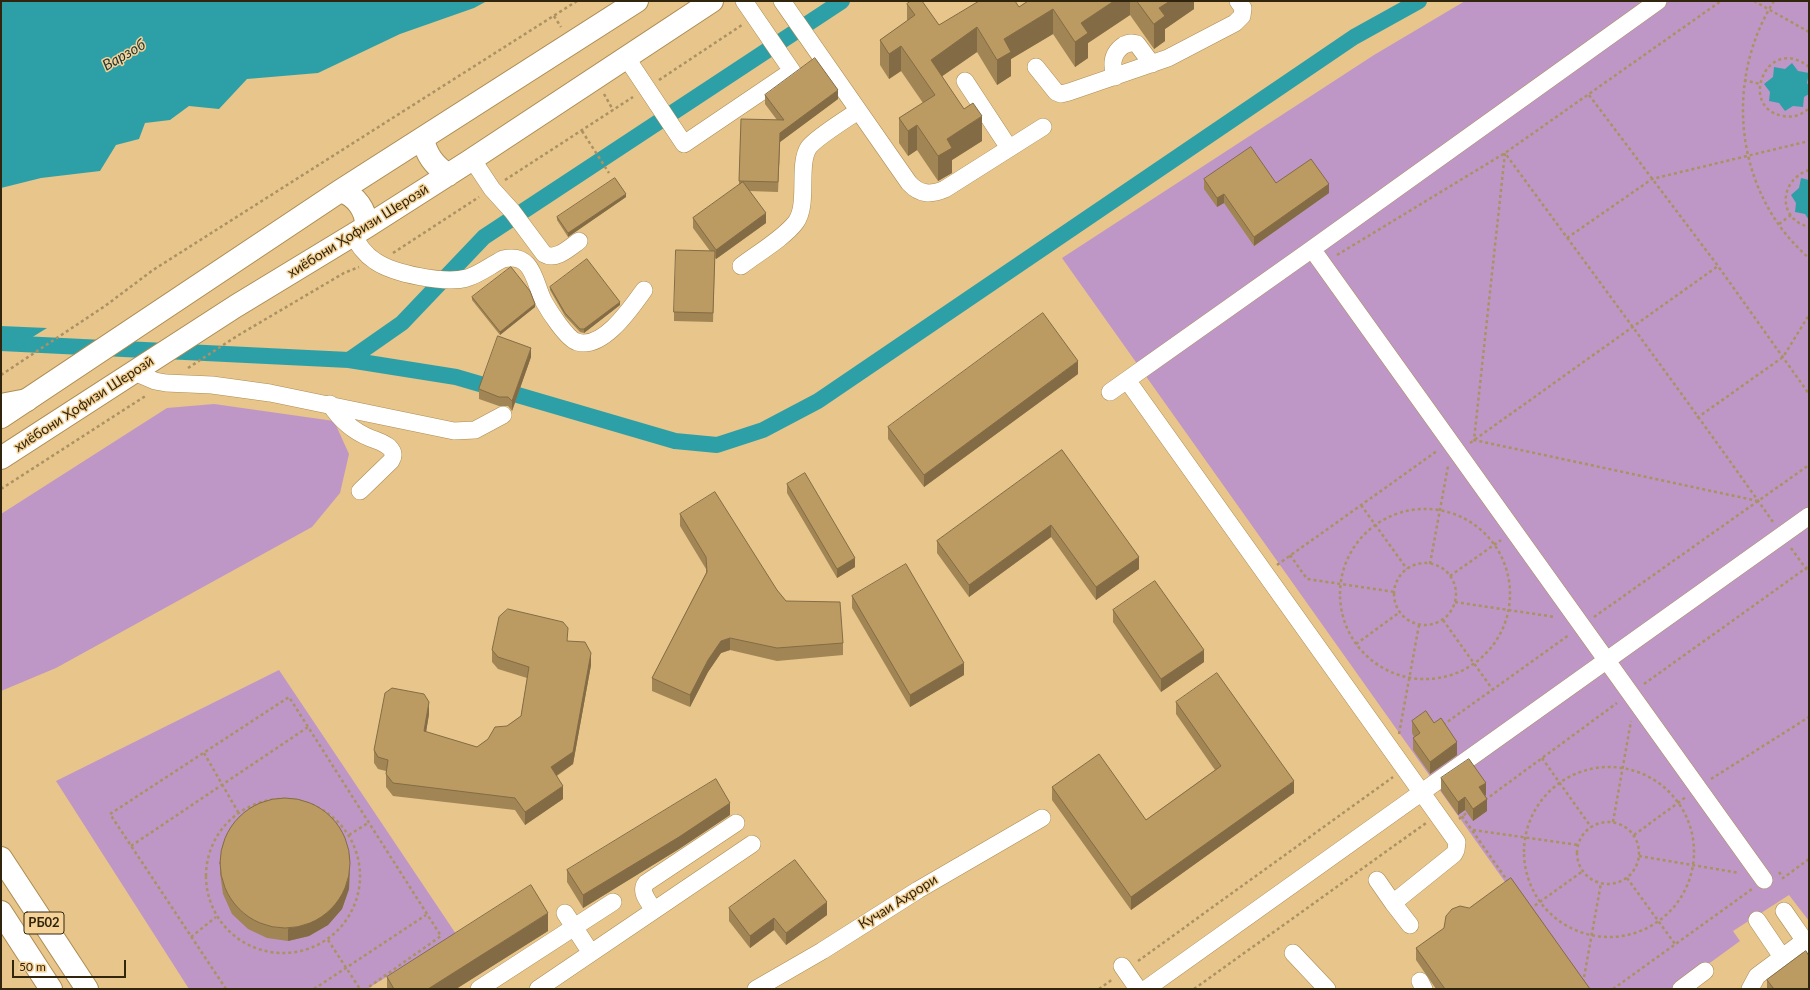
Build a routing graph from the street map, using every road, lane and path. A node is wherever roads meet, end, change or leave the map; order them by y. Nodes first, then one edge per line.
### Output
1 (577, 1) edge
2 (637, 1) edge
3 (712, 1) edge
4 (744, 1) edge
5 (782, 1) edge
6 (1238, 1) edge
7 (1658, 1) edge
8 (1721, 1) edge
9 (1754, 1) edge
10 (1774, 1) edge
11 (1769, 9) junction
12 (554, 16) junction
13 (755, 17) junction
14 (563, 29) dead end
15 (1809, 32) edge
16 (626, 57) junction
17 (1152, 64) junction
18 (1036, 67) dead end
19 (1809, 67) edge
20 (1115, 77) junction
21 (1744, 80) junction
22 (964, 81) dead end
23 (1760, 84) junction
24 (646, 88) junction
25 (603, 92) dead end
26 (1589, 95) junction
27 (1809, 108) edge
28 (613, 110) junction
29 (858, 111) junction
30 (1044, 127) dead end
31 (582, 131) junction
32 (423, 138) junction
33 (1809, 141) edge
34 (1009, 148) junction
35 (1505, 153) junction
36 (1748, 156) junction
37 (472, 160) junction
38 (1809, 170) edge
39 (609, 172) dead end
40 (448, 175) junction
41 (1652, 179) junction
42 (492, 189) junction
43 (340, 191) junction
44 (1791, 216) junction
45 (1779, 224) junction
46 (1809, 227) edge
47 (359, 231) junction
48 (1567, 238) junction
49 (578, 241) dead end
50 (1312, 249) junction
51 (1809, 258) edge
52 (1341, 260) dead end
53 (376, 262) junction
54 (741, 266) dead end
55 (1718, 266) junction
56 (644, 290) dead end
57 (1809, 315) edge
58 (1633, 327) junction
59 (1783, 357) junction
60 (134, 372) junction
61 (1, 374) edge
62 (1127, 380) junction
63 (169, 381) junction
64 (1110, 392) dead end
65 (1809, 394) edge
66 (27, 400) junction
67 (330, 404) junction
68 (1, 405) edge
69 (503, 415) dead end
70 (1, 416) edge
71 (1697, 418) junction
72 (1466, 436) dead end
73 (1474, 440) junction
74 (1470, 443) junction
75 (1475, 449) dead end
76 (1437, 451) dead end
77 (1, 458) edge
78 (1809, 465) edge
79 (1448, 466) dead end
80 (1, 489) edge
81 (360, 491) dead end
82 (1758, 502) junction
83 (1361, 505) junction
84 (1440, 511) junction
85 (1809, 516) edge
86 (1375, 525) junction
87 (1782, 535) junction
88 (1501, 540) dead end
89 (1493, 545) junction
90 (1290, 555) junction
91 (1430, 564) junction
92 (1809, 566) edge
93 (1274, 567) junction
94 (1805, 568) junction
95 (1407, 569) junction
96 (1809, 573) edge
97 (1450, 576) junction
98 (1340, 584) junction
99 (1395, 592) junction
100 (1455, 602) junction
101 (1591, 609) dead end
102 (1508, 610) junction
103 (1400, 612) junction
104 (1596, 616) junction
105 (1557, 617) dead end
106 (1443, 620) junction
107 (1600, 622) dead end
108 (1419, 625) junction
109 (1573, 641) dead end
110 (1356, 644) junction
111 (1607, 661) junction
112 (1474, 664) junction
113 (1410, 678) junction
114 (1640, 679) dead end
115 (1493, 690) junction
116 (1648, 691) dead end
117 (1631, 694) junction
118 (1614, 697) dead end
119 (1622, 709) dead end
120 (1809, 717) edge
121 (308, 727) junction
122 (1635, 727) dead end
123 (1438, 729) edge
124 (1394, 730) dead end
125 (204, 753) junction
126 (1542, 758) junction
127 (1404, 768) junction
128 (1622, 768) junction
129 (1707, 773) dead end
130 (1559, 782) junction
131 (222, 785) junction
132 (1716, 785) dead end
133 (1694, 791) junction
134 (1422, 792) junction
135 (1481, 803) edge
136 (1678, 803) junction
137 (1474, 807) edge
138 (238, 812) junction
139 (1437, 814) junction
140 (1042, 818) dead end
141 (736, 822) dead end
142 (1613, 822) junction
143 (368, 823) junction
144 (1591, 827) junction
145 (1472, 830) junction
146 (349, 835) junction
147 (1634, 835) junction
148 (1525, 838) junction
149 (752, 844) dead end
150 (1578, 845) junction
151 (131, 846) junction
152 (1639, 856) junction
153 (1, 858) edge
154 (1809, 859) edge
155 (1692, 865) junction
156 (1738, 867) dead end
157 (1583, 871) junction
158 (1778, 872) dead end
159 (1627, 878) junction
160 (1377, 880) dead end
161 (1757, 882) joint
162 (1601, 883) junction
163 (1511, 885) edge
164 (613, 902) dead end
165 (1540, 902) junction
166 (1393, 903) junction
167 (1524, 904) edge
168 (654, 910) junction
169 (1529, 910) junction
170 (1784, 911) dead end
171 (1, 912) edge
172 (426, 916) junction
173 (1533, 916) edge
174 (216, 917) junction
175 (570, 920) junction
176 (1758, 920) dead end
177 (1658, 921) junction
178 (1410, 925) dead end
179 (1591, 935) junction
180 (191, 937) junction
181 (328, 940) junction
182 (1675, 944) junction
183 (1807, 944) edge
184 (591, 953) junction
185 (1293, 953) dead end
186 (1782, 957) junction
187 (347, 968) junction
188 (1124, 968) junction
189 (1705, 971) dead end
190 (1578, 979) edge
191 (1582, 985) junction
192 (51, 989) edge
193 (87, 989) edge
194 (226, 989) edge
195 (314, 989) edge
196 (360, 989) edge
197 (366, 989) edge
198 (479, 989) edge
199 (538, 989) edge
200 (756, 989) edge
201 (1099, 989) edge
202 (1138, 989) edge
203 (1146, 989) edge
204 (1194, 989) edge
205 (1327, 989) edge
206 (1585, 989) edge
207 (1613, 989) edge
208 (1681, 989) edge
209 (1750, 989) edge

1 - 12 path
2 - 32 main road
3 - 16 main road, хиёбони Ҳофизи Шерозӣ
4 - 13 street
5 - 29 street
6 - 17 street
7 - 50 street
8 - 26 path
9 - 11 path
10 - 11 path
11 - 15 path
11 - 21 path
12 - 14 path
12 - 61 path
13 - 24 path
13 - 24 street
16 - 24 street
16 - 37 main road, хиёбони Ҳофизи Шерозӣ
17 - 20 street
17 - 20 street
18 - 20 street
19 - 23 path
21 - 23 path
21 - 36 path
22 - 34 street
23 - 27 path
24 - 28 path
25 - 28 path
26 - 35 path
26 - 41 path
28 - 31 path
29 - 34 street
29 - 54 street
30 - 34 street
31 - 39 path
31 - 42 path
32 - 40 main road
32 - 43 main road
33 - 36 path
35 - 48 path
35 - 52 path
35 - 73 path
36 - 41 path
36 - 45 path
37 - 40 main road, хиёбони Ҳофизи Шерозӣ
37 - 42 street
38 - 44 path
40 - 47 main road, хиёбони Ҳофизи Шерозӣ
41 - 48 path
41 - 55 path
42 - 49 street
42 - 53 path
43 - 47 main road
43 - 66 main road
44 - 45 path
44 - 46 path
45 - 51 path
47 - 53 street
47 - 60 main road, хиёбони Ҳофизи Шерозӣ
48 - 58 path
50 - 62 street
50 - 111 street
53 - 56 street
53 - 63 path
55 - 58 path
55 - 59 path
57 - 59 path
58 - 71 path
58 - 73 path
59 - 65 path
59 - 71 path
60 - 63 street
60 - 77 main road, хиёбони Ҳофизи Шерозӣ
62 - 64 street
62 - 93 street
63 - 67 street
63 - 80 path
66 - 68 main road
66 - 70 main road
67 - 69 street
67 - 81 street
71 - 82 path
72 - 74 path
73 - 74 path
73 - 82 path
74 - 75 path
76 - 83 path
78 - 82 path
79 - 84 path
82 - 87 path
82 - 104 path
83 - 86 path
83 - 90 path
84 - 86 path
84 - 89 path
84 - 91 path
85 - 87 street
86 - 95 path
86 - 98 path
87 - 94 path
87 - 111 street
88 - 89 path
89 - 97 path
89 - 102 path
90 - 93 path
90 - 98 path
91 - 95 path
91 - 97 path
92 - 94 path
93 - 127 street
94 - 96 path
94 - 117 path
95 - 99 path
97 - 100 path
98 - 99 path
98 - 110 path
99 - 103 path
100 - 102 path
100 - 106 path
101 - 104 path
102 - 105 path
102 - 112 path
103 - 108 path
103 - 110 path
104 - 107 path
106 - 108 path
106 - 112 path
108 - 113 path
109 - 115 path
110 - 113 path
111 - 117 street
111 - 134 street
112 - 113 path
112 - 115 path
113 - 124 path
114 - 117 path
115 - 123 path
116 - 117 path
117 - 118 path
117 - 119 path
117 - 126 path
117 - 133 street
120 - 133 path
121 - 125 path
121 - 131 path
121 - 143 path
122 - 128 path
125 - 131 path
125 - 151 path
126 - 130 path
126 - 135 path
127 - 134 street
127 - 188 path
128 - 130 path
128 - 136 path
128 - 142 path
129 - 133 path
130 - 144 path
130 - 148 path
131 - 138 path
131 - 151 path
132 - 133 path
133 - 136 path
133 - 161 street
134 - 139 street
134 - 203 street
136 - 147 path
136 - 155 path
137 - 145 path
138 - 146 path
138 - 174 path
139 - 166 street
139 - 204 path
140 - 200 street, Кучаи Ахрори
141 - 168 street
142 - 144 path
142 - 147 path
143 - 146 path
143 - 172 path
144 - 150 path
145 - 148 path
145 - 163 path
146 - 181 path
147 - 152 path
148 - 150 path
148 - 165 path
149 - 168 street
150 - 157 path
151 - 180 path
152 - 155 path
152 - 159 path
153 - 193 main road, РБ02
154 - 158 path
155 - 156 path
155 - 177 path
157 - 162 path
157 - 165 path
159 - 162 path
159 - 177 path
160 - 166 street
161 - 182 path
162 - 179 path
164 - 175 street
165 - 169 path
165 - 179 path
166 - 178 street
167 - 169 path
168 - 184 street
169 - 173 path
170 - 183 street
171 - 192 main road, РБ02
172 - 187 path
172 - 197 path
174 - 180 path
174 - 181 path
175 - 184 street
175 - 198 street
176 - 186 street
177 - 179 path
177 - 182 path
179 - 191 path
180 - 194 path
181 - 187 path
182 - 207 path
183 - 186 street
184 - 199 street
185 - 205 street
186 - 209 street
187 - 195 path
187 - 196 path
188 - 201 path
188 - 202 street
189 - 208 street
190 - 191 path
191 - 206 path

